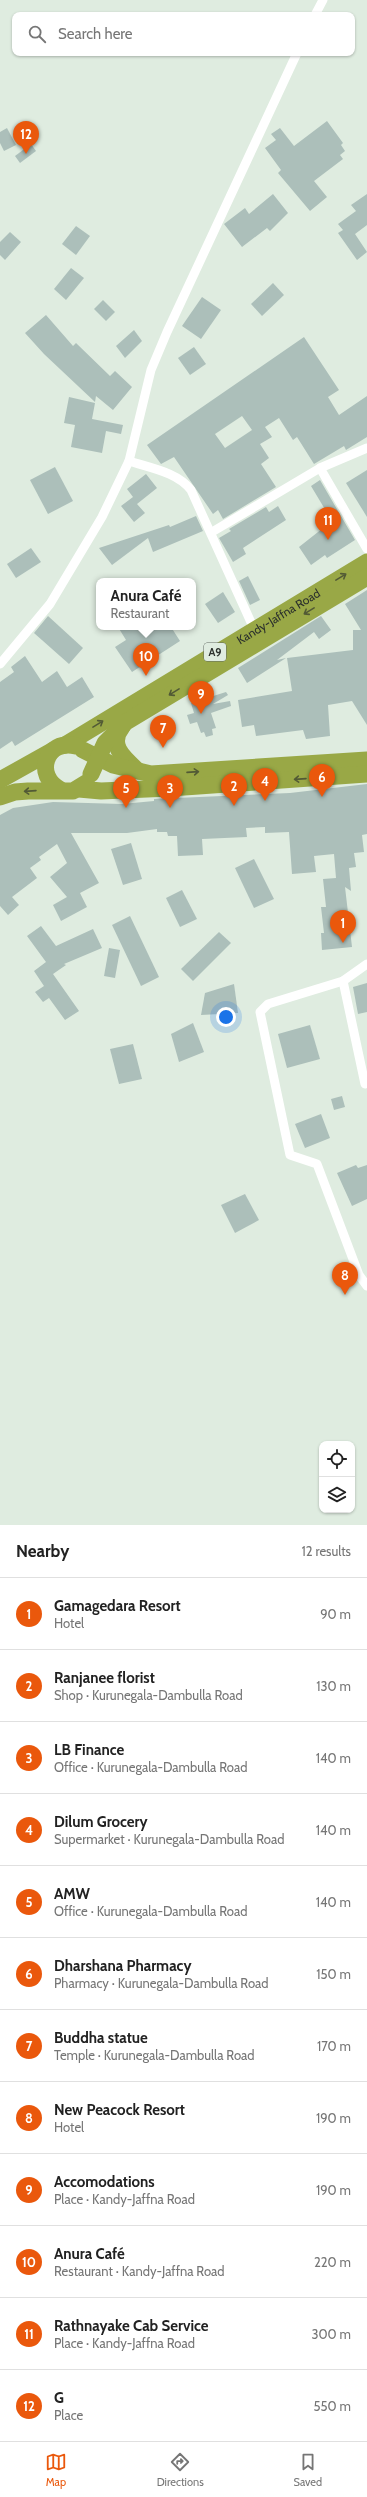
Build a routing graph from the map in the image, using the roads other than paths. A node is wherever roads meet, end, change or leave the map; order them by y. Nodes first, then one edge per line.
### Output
1 (323, 0) edge
2 (317, 12) edge
3 (296, 56) edge
4 (367, 448) edge
5 (128, 461) junction
6 (320, 468) junction
7 (212, 532) junction
8 (367, 549) edge
9 (367, 562) edge
10 (367, 577) edge
11 (254, 629) junction
12 (0, 664) edge
13 (126, 722) junction
14 (59, 748) junction
15 (90, 754) junction
16 (367, 760) edge
17 (339, 769) junction
18 (140, 772) junction
19 (367, 774) edge
20 (0, 780) edge
21 (79, 789) junction
22 (61, 790) junction
23 (0, 797) edge
24 (367, 964) edge
25 (342, 981) junction
26 (365, 1084) dead end
27 (367, 1286) edge

1 - 2 street
3 - 5 street
4 - 6 street
5 - 7 street
5 - 12 street
6 - 7 street
6 - 8 street
7 - 11 street
11 -> 9 highway, Kandy-Jaffna Road / A9
10 -> 13 highway, Kandy-Jaffna Road / A9
14 -> 11 highway, Kandy-Jaffna Road / A9
13 - 15 highway, Kandy-Jaffna Road / A9
13 - 18 highway
14 - 15 highway
14 - 20 highway, Kandy-Jaffna Road / A9
14 - 22 highway
15 - 18 highway
15 - 21 highway, Kandy-Jaffna Road / A9
16 - 17 highway
18 -> 17 highway
17 - 19 highway
17 -> 21 highway
21 - 22 highway
22 -> 23 highway
24 - 25 street
25 - 26 street
25 - 27 street

